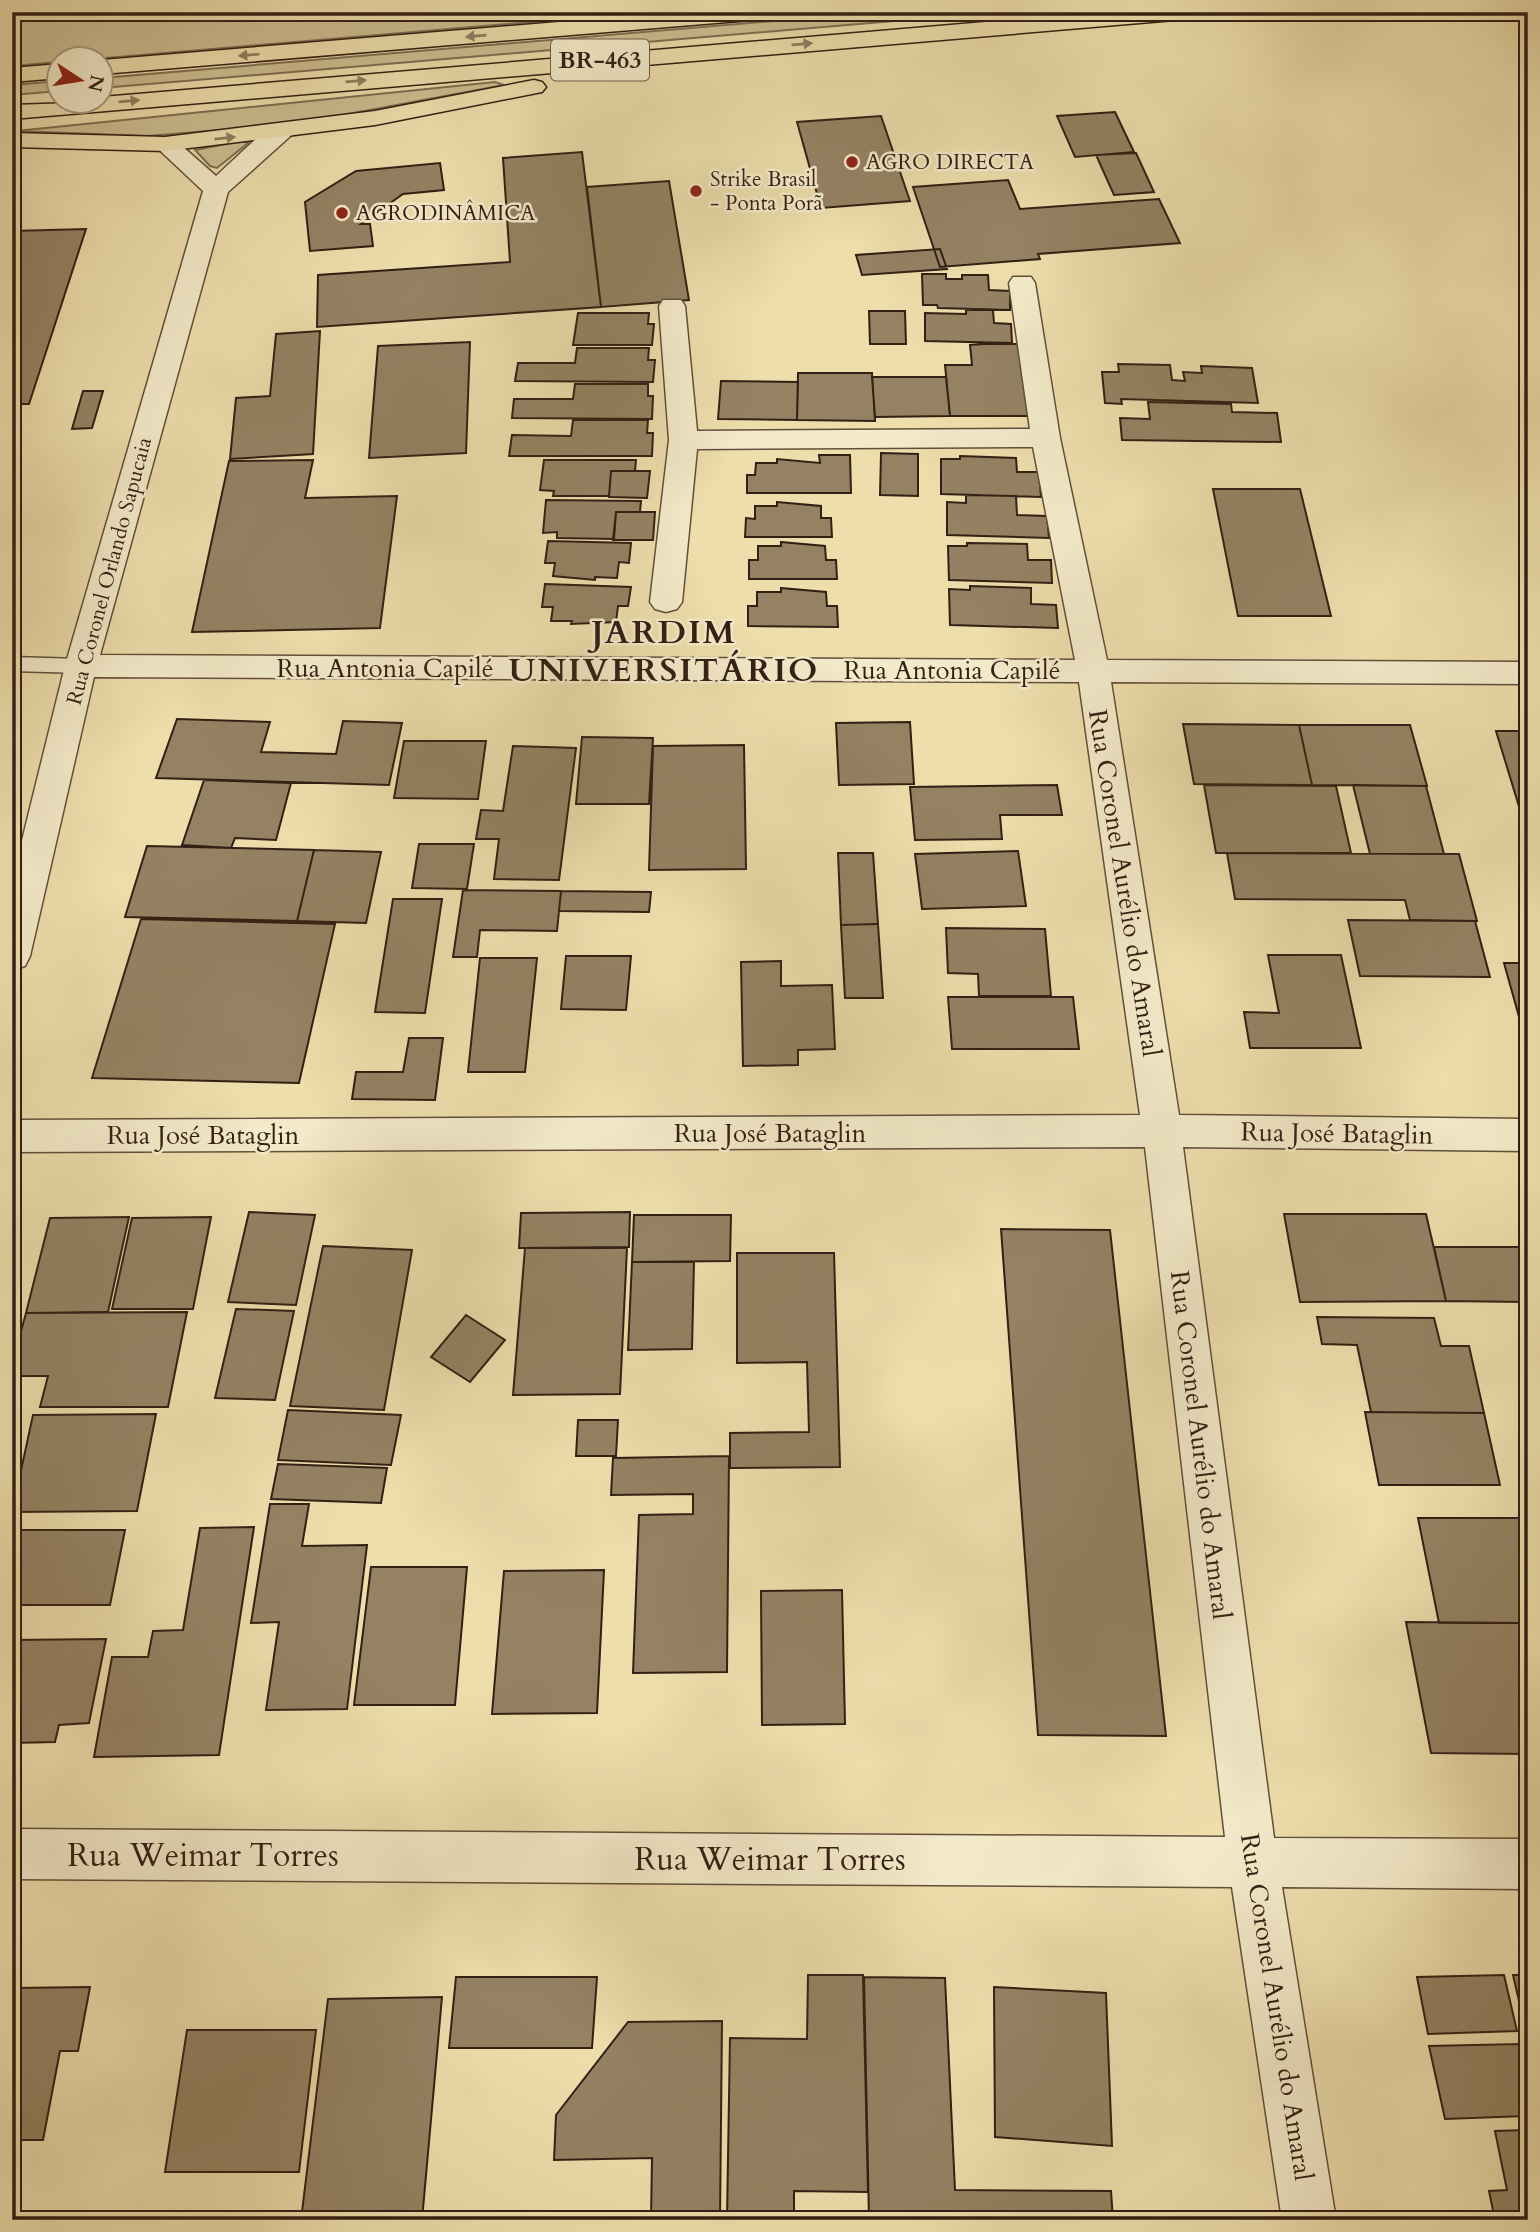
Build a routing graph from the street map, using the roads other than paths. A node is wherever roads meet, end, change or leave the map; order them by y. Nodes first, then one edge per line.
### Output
1 (764, 12) edge
2 (1187, 12) edge
3 (761, 47) junction
4 (116, 67) edge
5 (46, 72) edge
6 (12, 75) edge
7 (12, 112) edge
8 (285, 131) junction
9 (12, 140) edge
10 (165, 144) junction
11 (216, 189) junction
12 (1022, 283) dead end
13 (672, 306) dead end
14 (1046, 438) junction
15 (683, 440) junction
16 (666, 602) dead end
17 (12, 664) edge
18 (81, 666) junction
19 (1093, 670) junction
20 (1528, 673) edge
21 (12, 956) edge
22 (1162, 1131) junction
23 (1528, 1135) edge
24 (12, 1136) edge
25 (12, 1854) edge
26 (1253, 1861) junction
27 (1528, 1864) edge
28 (1309, 2220) edge

1 -> 4 highway, BR-463
3 -> 2 highway, BR-463
7 -> 3 highway, BR-463
3 - 8 highway
5 - 6 highway
10 -> 8 highway
8 - 11 street
9 - 10 highway
10 - 11 street
11 - 18 street, Rua Coronel Orlando Sapucaia
12 - 14 street, Rua Coronel Aurélio do Amaral
13 - 15 street
14 - 15 street
14 - 19 street, Rua Coronel Aurélio do Amaral
15 - 16 street
17 - 18 lane
18 - 19 street, Rua Antonia Capilé
18 - 21 street, Rua Coronel Orlando Sapucaia
19 - 20 street, Rua Antonia Capilé
19 - 22 street, Rua Coronel Aurélio do Amaral
22 - 23 street, Rua José Bataglin
22 - 24 street, Rua José Bataglin
22 - 26 street, Rua Coronel Aurélio do Amaral
25 - 26 street, Rua Weimar Torres
26 - 27 street, Rua Weimar Torres
26 - 28 street, Rua Coronel Aurélio do Amaral

